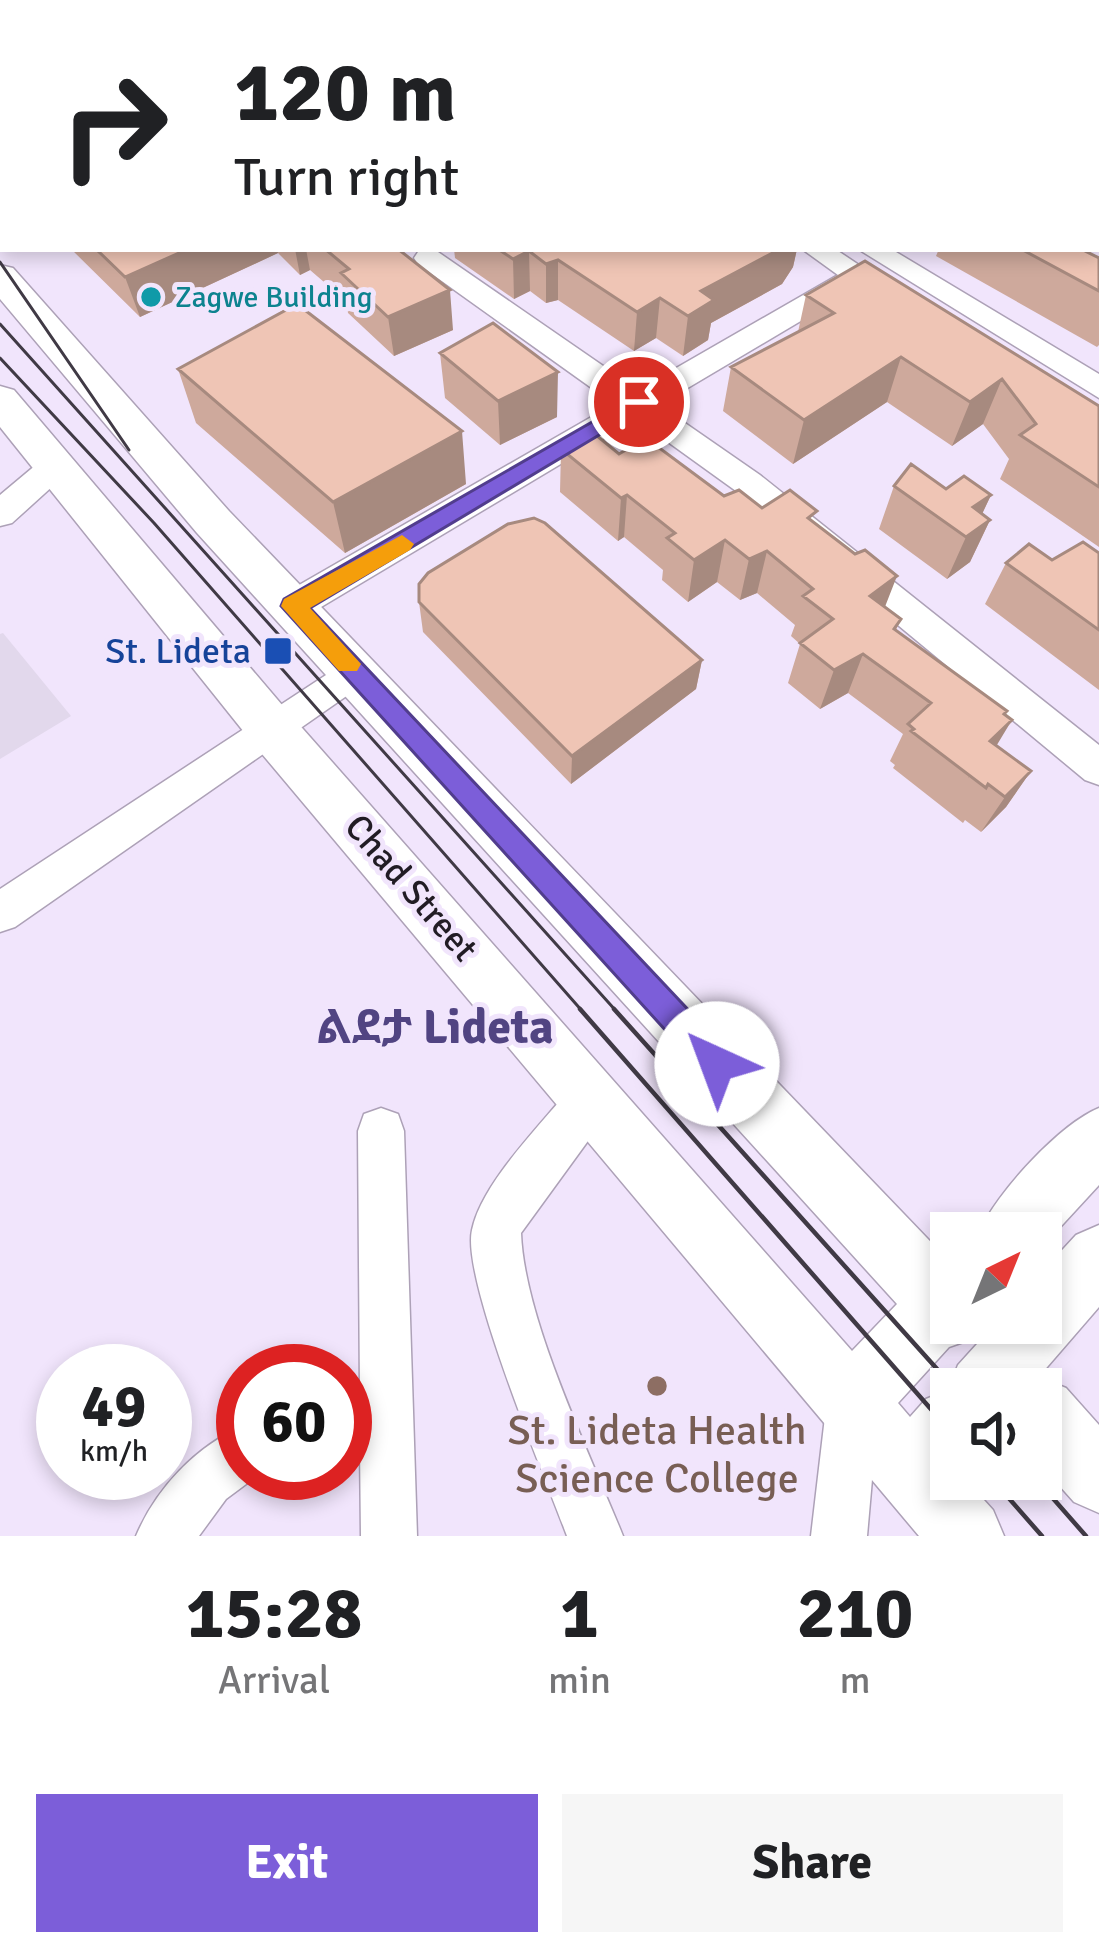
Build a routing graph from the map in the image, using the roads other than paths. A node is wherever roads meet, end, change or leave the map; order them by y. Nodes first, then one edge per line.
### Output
1 (827, 252) edge
2 (428, 258) dead end
3 (865, 262) edge
4 (0, 276) edge
5 (958, 302) junction
6 (1096, 383) edge
7 (0, 400) edge
8 (639, 402) junction
9 (54, 467) junction
10 (0, 514) edge
11 (293, 606) junction
12 (356, 671) junction
13 (270, 727) junction
14 (1099, 768) edge
15 (0, 913) edge
16 (593, 1096) junction
17 (381, 1131) dead end
18 (1099, 1139) edge
19 (1030, 1212) edge
20 (1099, 1258) edge
21 (368, 1344) edge
22 (981, 1350) edge
23 (890, 1439) edge
24 (372, 1457) edge
25 (216, 1473) edge
26 (1099, 1477) edge
27 (164, 1536) edge
28 (389, 1536) edge
29 (595, 1536) edge
30 (839, 1536) edge
31 (967, 1536) edge

1 - 3 street
2 - 8 street
3 - 5 street
3 - 5 street
3 - 8 street
4 - 11 main road
5 - 6 street
7 - 9 main road, Chad Street
8 - 11 street
8 - 14 street
9 - 10 street
9 - 13 main road, Chad Street
11 - 12 main road
12 - 13 street
12 - 22 main road
13 - 15 street
13 - 16 main road, Chad Street
16 - 23 main road, Chad Street
16 - 29 street
17 - 21 street
18 - 19 main road
20 - 22 main road
22 - 23 main road
22 - 26 main road
23 - 30 street
23 - 31 main road, Chad Street
24 - 28 street
25 - 27 street

